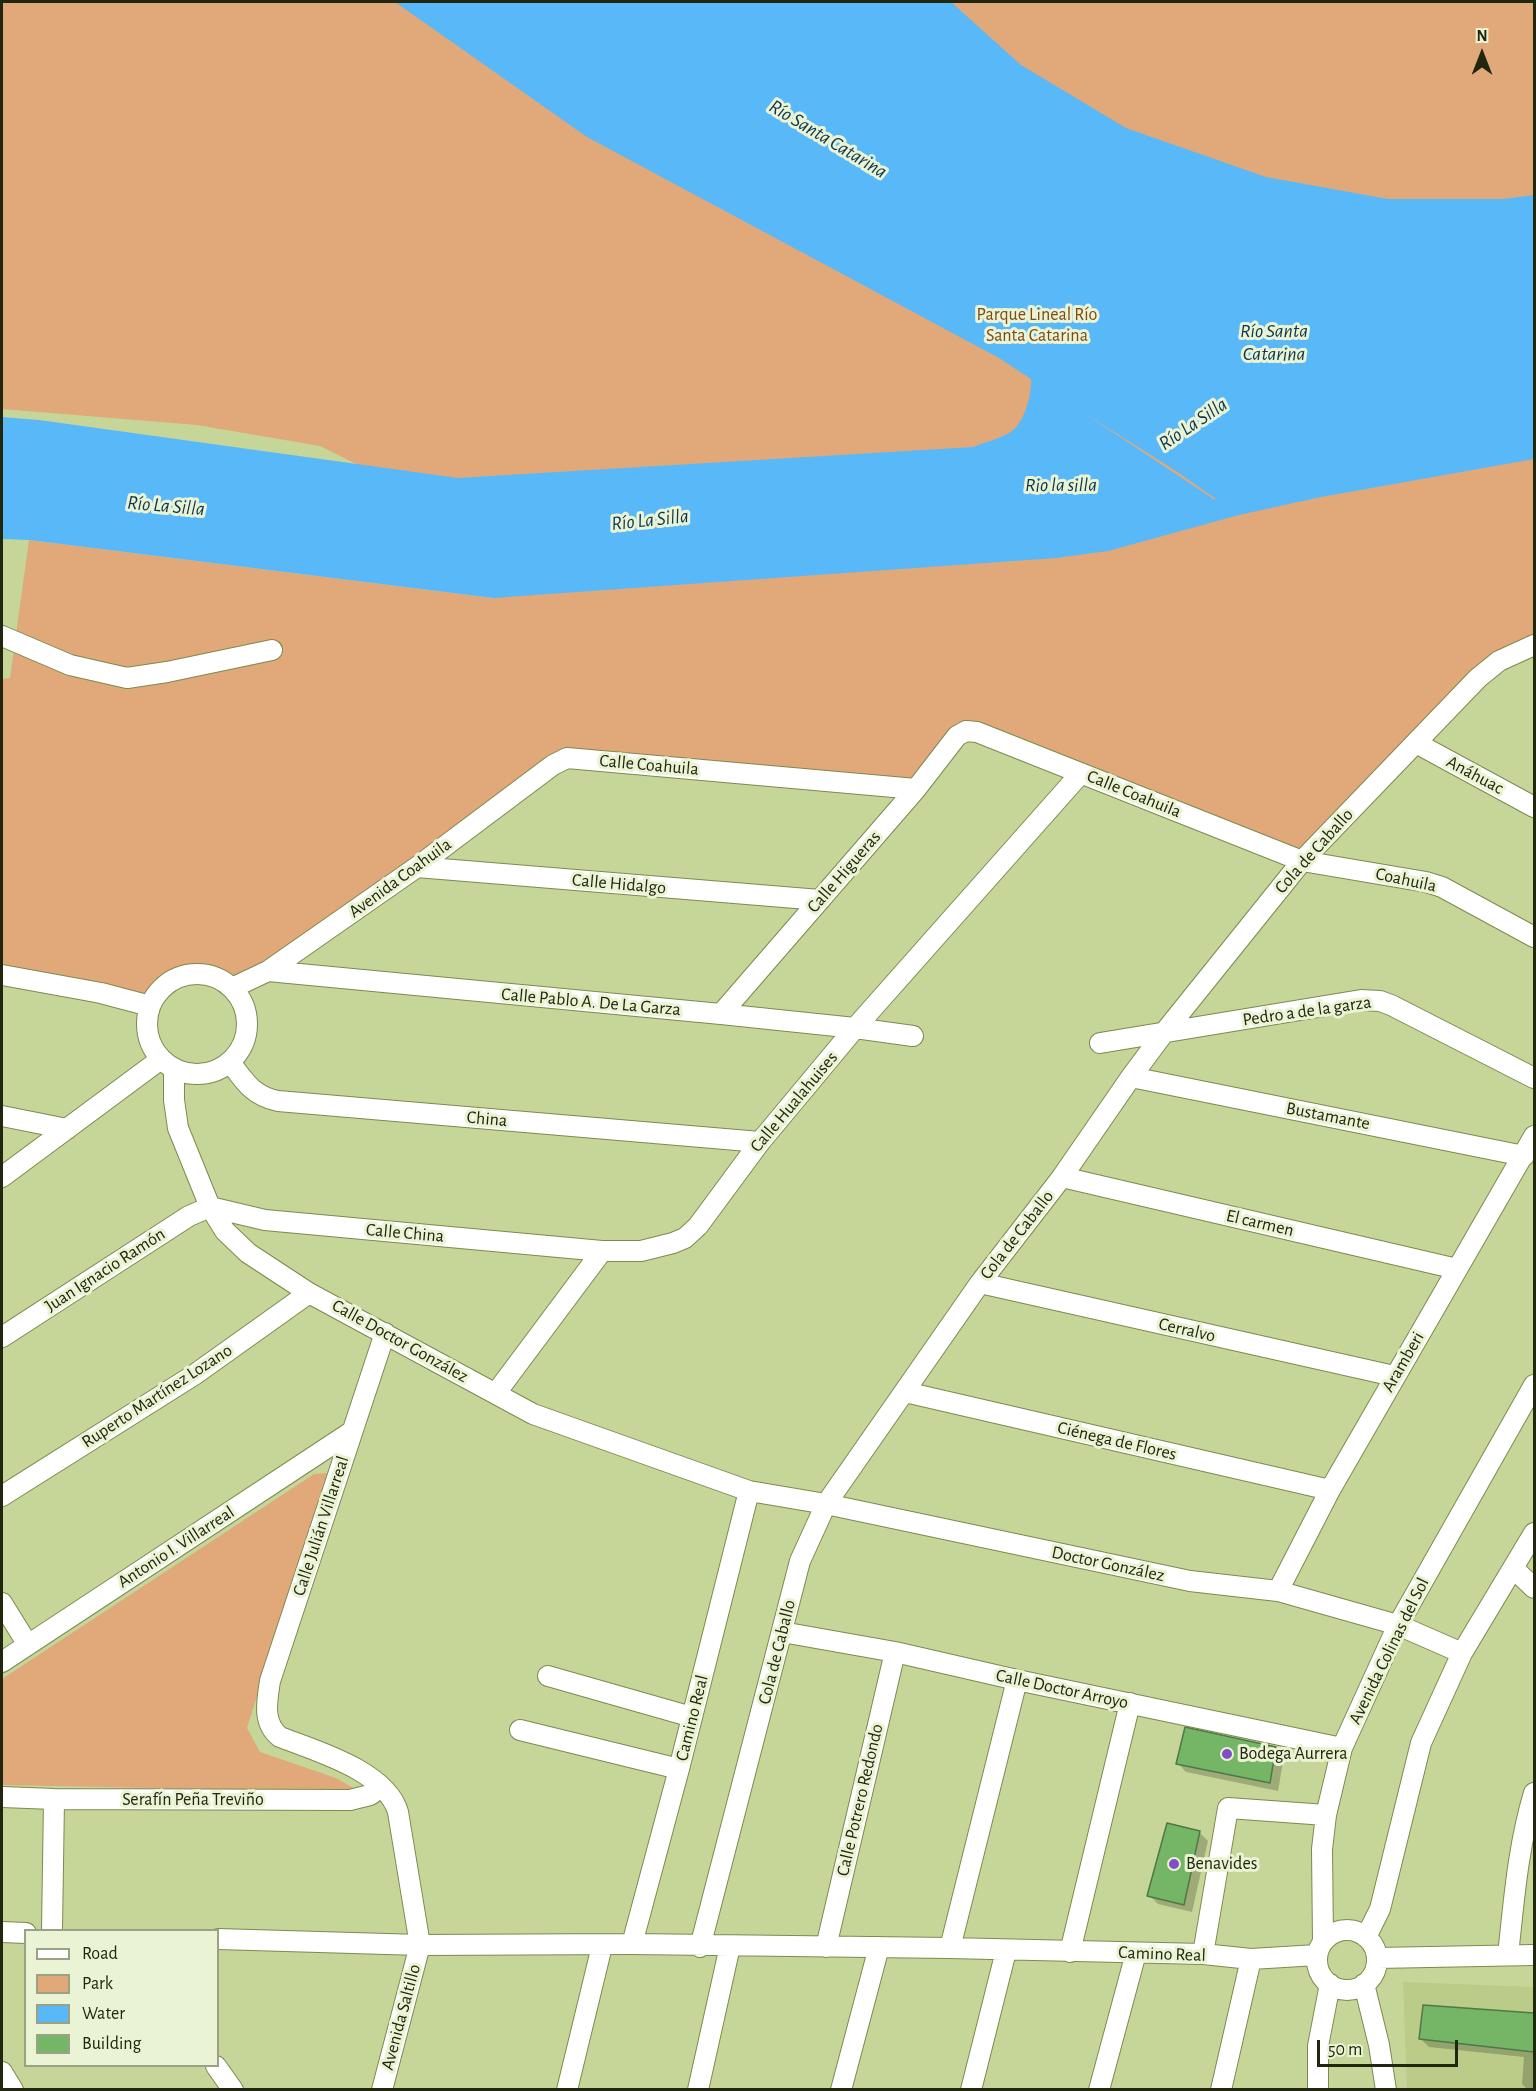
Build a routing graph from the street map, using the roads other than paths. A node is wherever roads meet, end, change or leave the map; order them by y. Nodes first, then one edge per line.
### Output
1 (2, 636) edge
2 (272, 650) dead end
3 (1531, 651) edge
4 (966, 731) joint
5 (1416, 743) junction
6 (563, 760) joint
7 (1081, 773) junction
8 (916, 789) junction
9 (1534, 807) edge
10 (1302, 861) junction
11 (417, 867) junction
12 (820, 900) junction
13 (1534, 937) edge
14 (268, 971) junction
15 (2, 975) edge
16 (232, 988) junction
17 (150, 1006) junction
18 (721, 1014) junction
19 (855, 1028) junction
20 (1163, 1034) junction
21 (913, 1036) dead end
22 (1100, 1043) dead end
23 (230, 1062) junction
24 (167, 1064) junction
25 (1131, 1077) junction
26 (1534, 1078) edge
27 (2, 1116) edge
28 (67, 1129) junction
29 (1534, 1136) edge
30 (760, 1142) junction
31 (1524, 1156) junction
32 (2, 1176) edge
33 (1062, 1177) junction
34 (210, 1207) junction
35 (602, 1251) junction
36 (1457, 1269) junction
37 (980, 1283) junction
38 (309, 1293) junction
39 (385, 1333) junction
40 (2, 1337) edge
41 (1395, 1376) junction
42 (1534, 1385) edge
43 (905, 1392) junction
44 (496, 1393) junction
45 (351, 1432) junction
46 (1330, 1490) junction
47 (749, 1491) junction
48 (2, 1496) edge
49 (826, 1504) junction
50 (1534, 1533) edge
51 (1513, 1568) junction
52 (1534, 1588) edge
53 (1278, 1591) junction
54 (2, 1603) edge
55 (1398, 1625) junction
56 (782, 1632) junction
57 (28, 1645) junction
58 (895, 1652) junction
59 (1462, 1653) junction
60 (2, 1662) edge
61 (548, 1676) dead end
62 (1017, 1680) junction
63 (1130, 1703) junction
64 (692, 1717) junction
65 (520, 1731) dead end
66 (1342, 1748) junction
67 (679, 1769) junction
68 (381, 1787) junction
69 (1534, 1793) edge
70 (2, 1797) edge
71 (54, 1799) junction
72 (1326, 1815) junction
73 (52, 1929) edge
74 (2, 1932) edge
75 (24, 1933) edge
76 (1366, 1937) junction
77 (219, 1939) edge
78 (633, 1944) junction
79 (420, 1945) junction
80 (602, 1946) junction
81 (730, 1946) junction
82 (700, 1947) junction
83 (826, 1947) junction
84 (879, 1947) junction
85 (950, 1948) junction
86 (1320, 1948) junction
87 (1006, 1951) junction
88 (1070, 1952) junction
89 (1136, 1953) junction
90 (1203, 1954) junction
91 (1508, 1955) junction
92 (1534, 1955) edge
93 (1377, 1958) junction
94 (1251, 1959) junction
95 (1330, 1984) junction
96 (1364, 1984) junction
97 (217, 2067) edge
98 (2, 2072) edge
99 (14, 2090) edge
100 (233, 2090) edge
101 (382, 2090) edge
102 (567, 2090) edge
103 (698, 2090) edge
104 (841, 2090) edge
105 (971, 2090) edge
106 (1099, 2090) edge
107 (1221, 2090) edge
108 (1318, 2090) edge
109 (1386, 2090) edge

1 - 2 street
3 - 5 street, Cola de Caballo
4 - 7 street, Calle Coahuila
4 - 8 street, Calle Higueras
5 - 9 street, Anáhuac
5 - 10 street, Cola de Caballo
6 - 8 street, Calle Coahuila
6 - 11 street, Avenida Coahuila
7 - 10 street, Calle Coahuila
7 - 19 street, Calle Hualahuises
8 - 12 street, Calle Higueras
10 - 13 street, Coahuila
10 - 20 street, Cola de Caballo
11 - 12 street, Calle Hidalgo
11 - 14 street, Avenida Coahuila
12 - 18 street, Calle Higueras
14 - 16 street, Avenida Coahuila
14 - 18 street, Calle Pablo A. De La Garza
15 - 17 street
16 - 17 street
16 - 23 street
17 - 24 street
18 - 19 street, Calle Pablo A. De La Garza
19 - 21 street, Calle Pablo A. De La Garza
19 - 30 street, Calle Hualahuises
20 - 22 street, Pedro a de la garza
20 - 25 street, Cola de Caballo
20 - 26 street, Pedro a de la garza
23 - 24 street
23 - 30 street, China
24 - 28 street
24 - 34 street, Calle Doctor González
25 - 31 street, Bustamante
25 - 33 street, Cola de Caballo
27 - 28 street
28 - 32 street
29 - 31 street, Aramberi
30 - 35 street, Calle Hualahuises
31 - 36 street, Aramberi
33 - 36 street, El carmen
33 - 37 street, Cola de Caballo
34 - 35 street, Calle China
34 - 38 street, Calle Doctor González
34 - 40 street, Juan Ignacio Ramón
35 - 44 street
36 - 41 street, Aramberi
37 - 41 street, Cerralvo
37 - 43 street, Cola de Caballo
38 - 39 street, Calle Doctor González
38 - 48 street, Ruperto Martínez Lozano
39 - 44 street, Calle Doctor González
39 - 45 street, Calle Julián Villarreal
41 - 46 street, Aramberi
42 - 55 street, Avenida Colinas del Sol
43 - 46 street, Ciénega de Flores
43 - 49 street, Cola de Caballo
44 - 47 street, Calle Doctor González
45 - 57 street, Antonio I. Villarreal
45 - 68 street, Calle Julián Villarreal
46 - 53 street, Aramberi
47 - 49 street, Doctor González
47 - 64 street, Camino Real
49 - 53 street, Doctor González
49 - 56 street, Cola de Caballo
50 - 51 street
51 - 52 street
51 - 59 street
53 - 55 street, Doctor González
54 - 57 street
55 - 59 street, Doctor González
55 - 66 street, Avenida Colinas del Sol
56 - 58 street, Calle Doctor Arroyo
56 - 82 street, Cola de Caballo
57 - 60 street, Antonio I. Villarreal
58 - 62 street, Calle Doctor Arroyo
58 - 83 street, Calle Potrero Redondo
59 - 76 street
61 - 64 street
62 - 63 street, Calle Doctor Arroyo
62 - 85 street
63 - 66 street, Calle Doctor Arroyo
63 - 88 street
64 - 67 street, Camino Real
65 - 67 street
66 - 72 street, Avenida Colinas del Sol
67 - 78 street, Camino Real
68 - 71 street, Serafín Peña Treviño
68 - 79 street
69 - 91 street
70 - 71 street, Serafín Peña Treviño
71 - 73 street
72 - 86 street, Avenida Colinas del Sol
72 - 90 street
74 - 75 street
76 - 86 street
76 - 93 street
77 - 79 street, Camino Real
78 - 80 street, Camino Real
78 - 82 street, Camino Real
79 - 80 street, Camino Real
79 - 101 street, Avenida Saltillo
80 - 102 street
81 - 82 street, Camino Real
81 - 83 street, Camino Real
81 - 103 street
83 - 84 street, Camino Real
84 - 85 street, Camino Real
84 - 104 street
85 - 87 street, Camino Real
86 - 94 street, Camino Real
86 - 95 street
87 - 88 street, Camino Real
87 - 105 street
88 - 89 street, Camino Real
89 - 90 street, Camino Real
89 - 106 street
90 - 94 street, Camino Real
91 - 92 street
91 - 93 street
93 - 96 street
94 - 107 street
95 - 96 street
95 - 108 street
96 - 109 street
97 - 100 street
98 - 99 street

